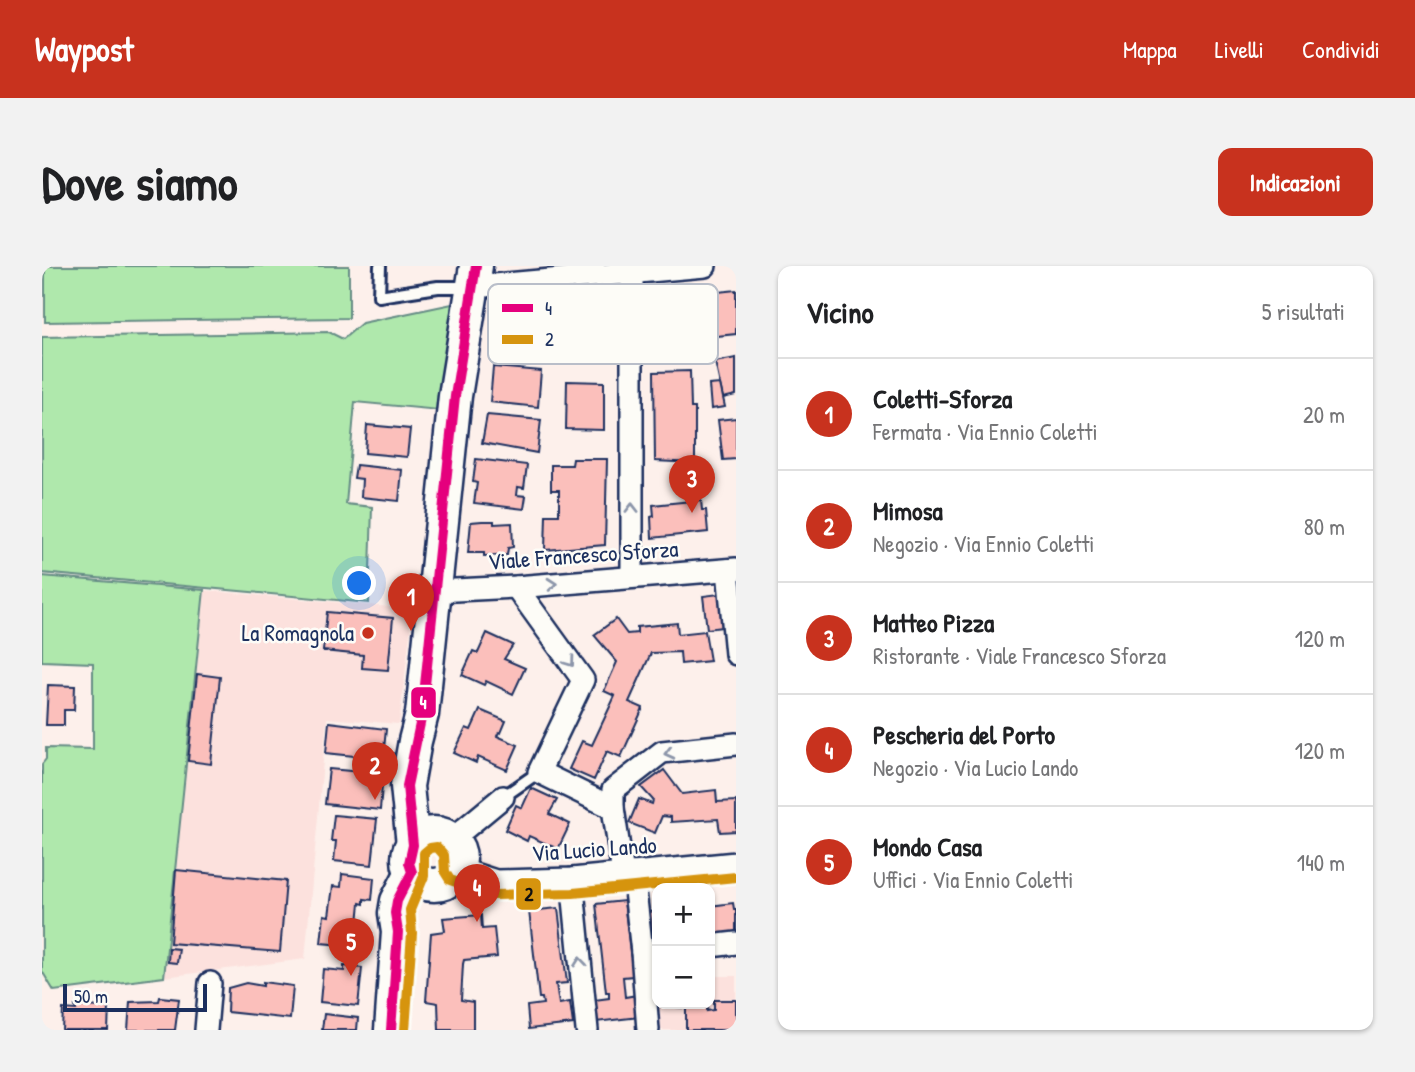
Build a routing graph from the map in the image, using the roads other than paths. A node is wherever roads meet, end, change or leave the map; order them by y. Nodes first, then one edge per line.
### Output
1 (380, 266) edge
2 (705, 266) edge
3 (594, 270) edge
4 (632, 273) junction
5 (474, 276) edge
6 (632, 284) edge
7 (632, 364) edge
8 (732, 570) edge
9 (632, 576) junction
10 (516, 587) junction
11 (435, 591) junction
12 (736, 654) edge
13 (736, 744) edge
14 (539, 772) junction
15 (503, 797) joint
16 (613, 808) junction
17 (433, 857) junction
18 (736, 863) edge
19 (628, 874) junction
20 (572, 879) junction
21 (736, 943) edge
22 (715, 945) edge
23 (650, 952) edge
24 (210, 983) dead end
25 (206, 1030) edge
26 (391, 1030) edge
27 (587, 1030) edge
28 (648, 1030) edge

1 - 5 lane
2 - 4 street
3 - 4 street
3 - 5 street
6 -> 4 street
5 - 11 street
9 -> 7 street
8 - 9 street, Viale Francesco Sforza
8 - 12 street
10 -> 9 street, Viale Francesco Sforza
10 - 11 street, Viale Francesco Sforza
10 -> 14 street
11 - 17 street
13 -> 16 street
14 - 15 lane
14 - 16 street
15 - 17 street
16 - 19 street
17 - 20 street, Via Lucio Lando
17 - 26 street
18 - 19 street, Via Lucio Lando
19 - 20 street, Via Lucio Lando
19 - 23 street
27 -> 20 street
21 - 22 street
23 - 28 street
24 - 25 street

